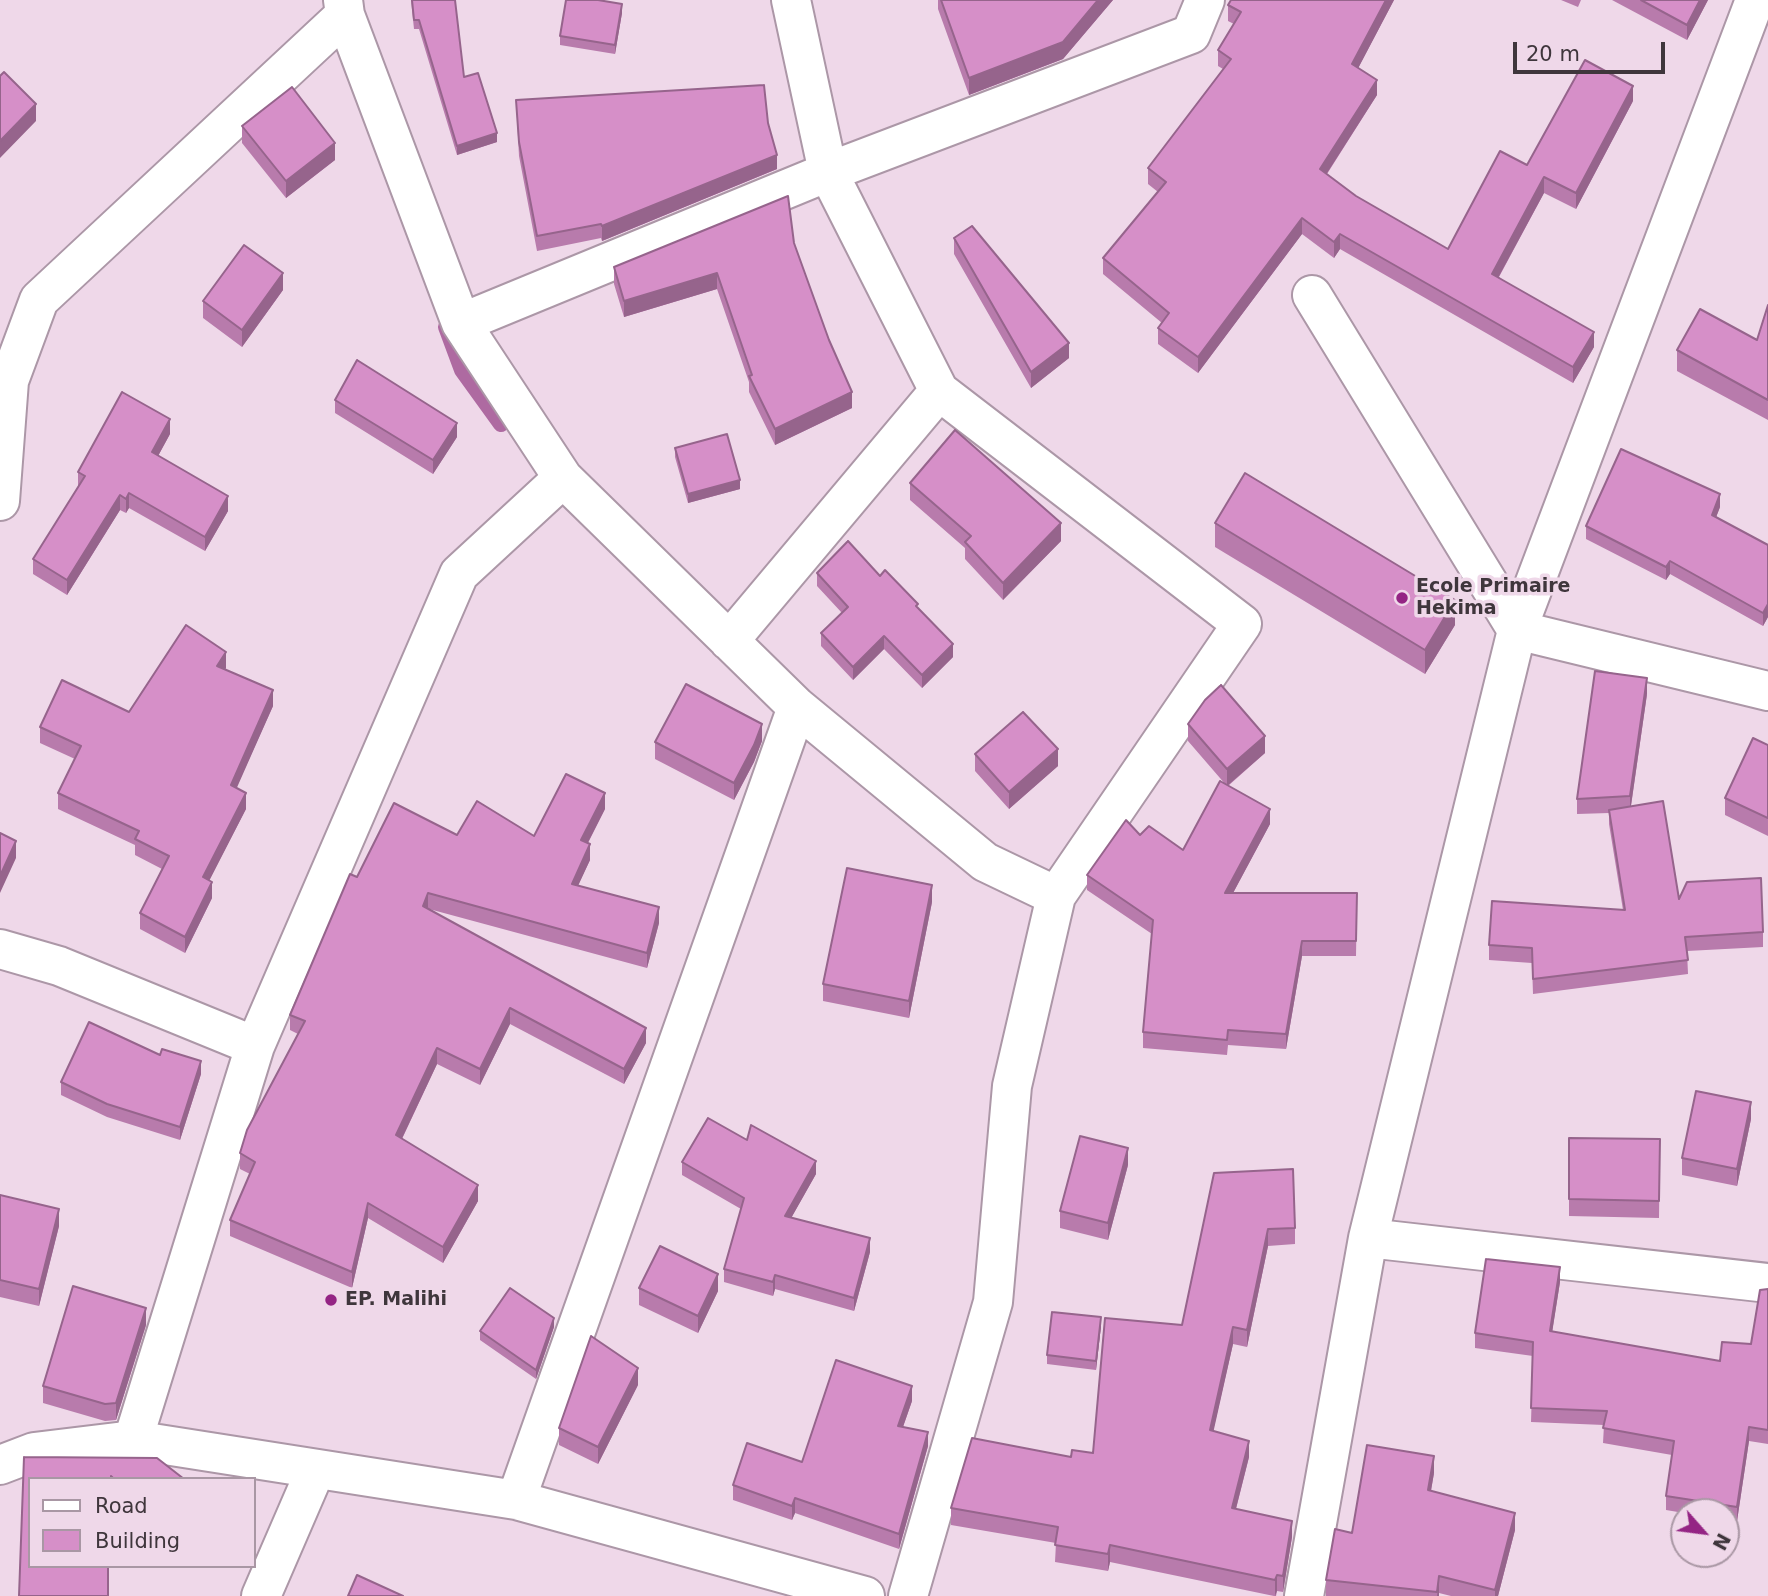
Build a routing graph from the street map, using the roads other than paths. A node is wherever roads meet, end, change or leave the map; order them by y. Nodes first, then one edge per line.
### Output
1 (791, 0) edge
2 (1205, 0) edge
3 (1755, 0) edge
4 (344, 7) edge
5 (828, 172) junction
6 (1312, 295) dead end
7 (461, 323) junction
8 (939, 391) junction
9 (563, 478) junction
10 (0, 501) edge
11 (1517, 630) junction
12 (729, 640) junction
13 (1768, 691) edge
14 (797, 707) junction
15 (1056, 896) junction
16 (0, 949) edge
17 (255, 1046) junction
18 (1368, 1238) junction
19 (1768, 1283) edge
20 (133, 1440) junction
21 (0, 1465) edge
22 (316, 1469) junction
23 (516, 1500) junction
24 (261, 1596) edge
25 (865, 1596) edge
26 (908, 1596) edge
27 (1304, 1596) edge

1 - 5 street
2 - 5 street
3 - 11 street
4 - 7 street
4 - 10 street
5 - 7 street
5 - 8 street
6 - 11 street
7 - 9 street
8 - 12 street
8 - 15 street
9 - 12 street
9 - 17 street
11 - 13 street
11 - 18 street
12 - 14 street
14 - 15 street
14 - 23 street
15 - 26 street
16 - 17 street
17 - 20 street
18 - 19 street
18 - 27 street
20 - 21 street
20 - 22 street
22 - 23 street
22 - 24 street
23 - 25 street

